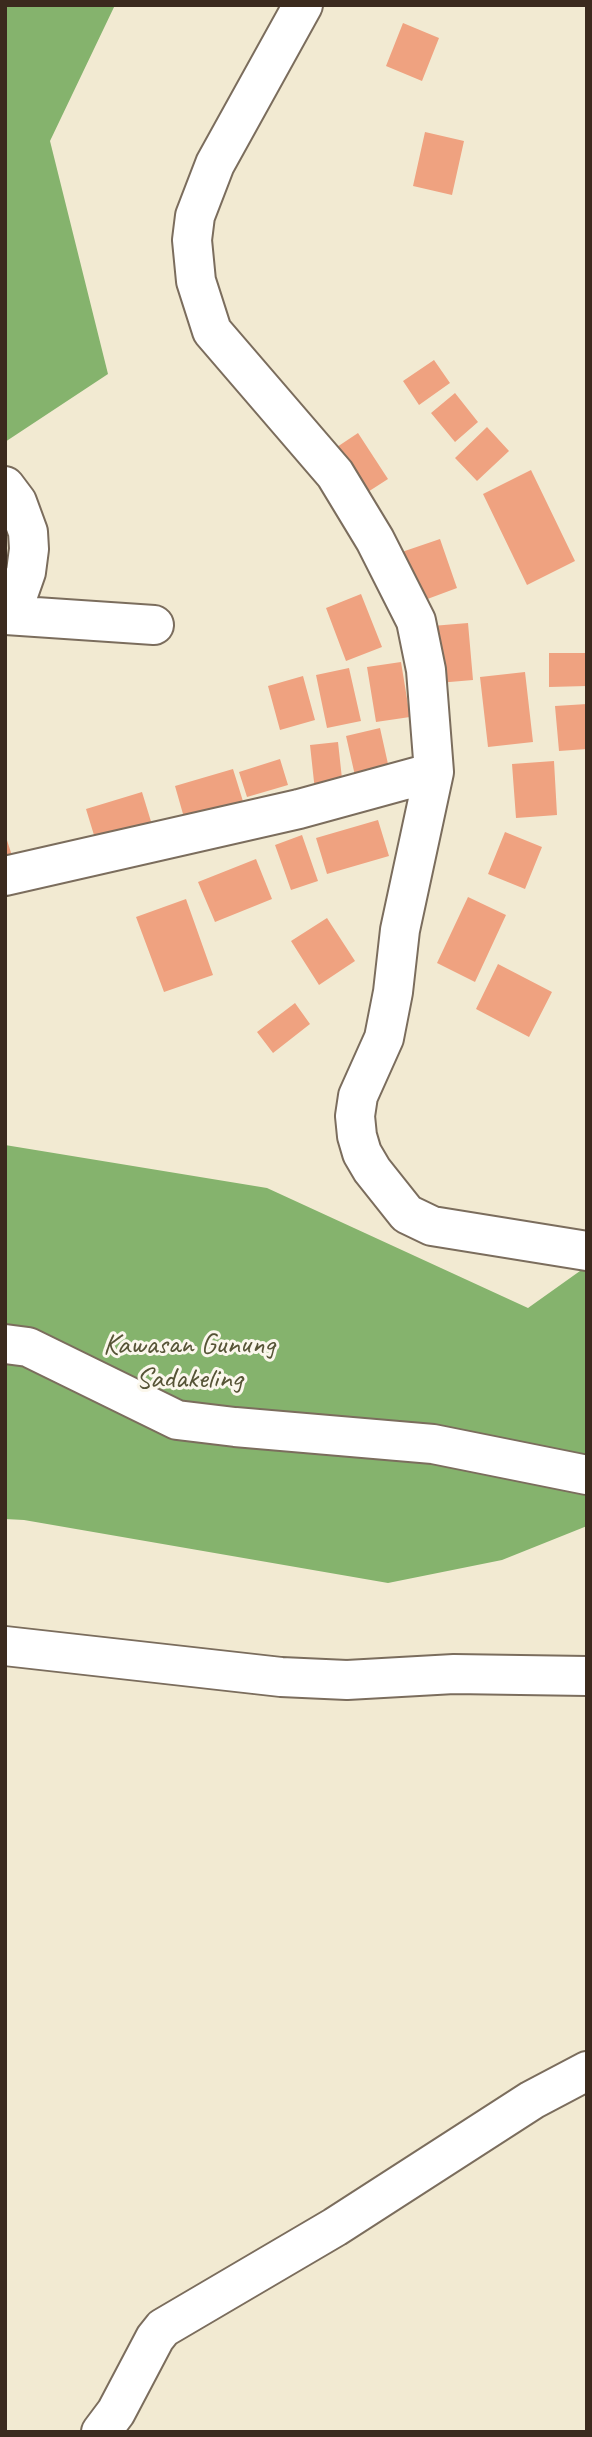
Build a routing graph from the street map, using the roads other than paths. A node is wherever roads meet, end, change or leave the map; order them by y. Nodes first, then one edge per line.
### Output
1 (303, 5) edge
2 (5, 486) edge
3 (6, 615) edge
4 (154, 625) dead end
5 (434, 772) junction
6 (5, 876) edge
7 (587, 1251) edge
8 (5, 1344) edge
9 (587, 1475) edge
10 (5, 1646) edge
11 (587, 1676) edge
12 (587, 2071) edge
13 (99, 2431) edge

1 - 5 street
2 - 3 street
3 - 4 street
5 - 6 street
5 - 7 street
8 - 9 street
10 - 11 street
12 - 13 street

